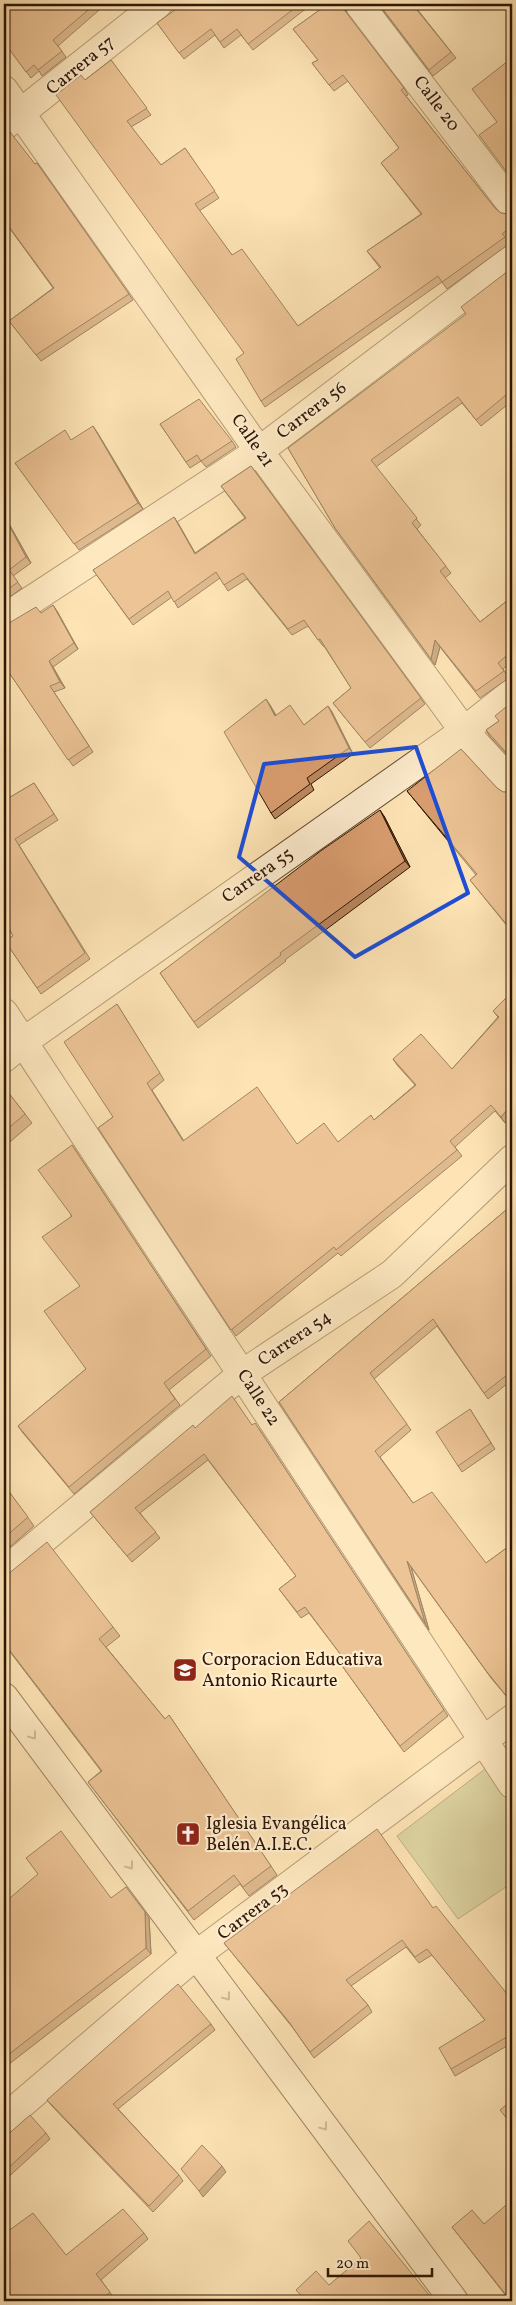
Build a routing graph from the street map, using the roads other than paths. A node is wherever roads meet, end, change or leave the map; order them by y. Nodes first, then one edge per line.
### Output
1 (158, 4) edge
2 (359, 4) edge
3 (4, 90) edge
4 (13, 120) edge
5 (512, 205) edge
6 (512, 259) edge
7 (259, 451) junction
8 (4, 618) edge
9 (512, 693) edge
10 (464, 731) junction
11 (512, 783) edge
12 (4, 1013) edge
13 (13, 1050) edge
14 (512, 1159) edge
15 (242, 1374) junction
16 (4, 1572) edge
17 (4, 1697) edge
18 (512, 1718) edge
19 (483, 1739) junction
20 (512, 1784) edge
21 (196, 1956) junction
22 (4, 2119) edge
23 (454, 2301) edge

1 - 4 street, Carrera 57
2 - 5 street, Calle 20
3 - 4 street, Calle 21
4 - 7 street, Calle 21
6 - 7 street, Carrera 56
7 - 8 street, Carrera 56
7 - 10 street, Calle 21
9 - 10 street, Carrera 55
10 - 11 street, Calle 21
10 - 13 street, Carrera 55
12 - 13 street, Calle 22
13 - 15 street, Calle 22
14 - 15 street, Carrera 54
15 - 16 street, Carrera 54
15 - 19 street, Calle 22
17 -> 21 street
18 - 19 street, Carrera 53
19 - 20 street, Calle 22
19 - 21 street, Carrera 53
21 - 22 street, Carrera 53
21 -> 23 street

